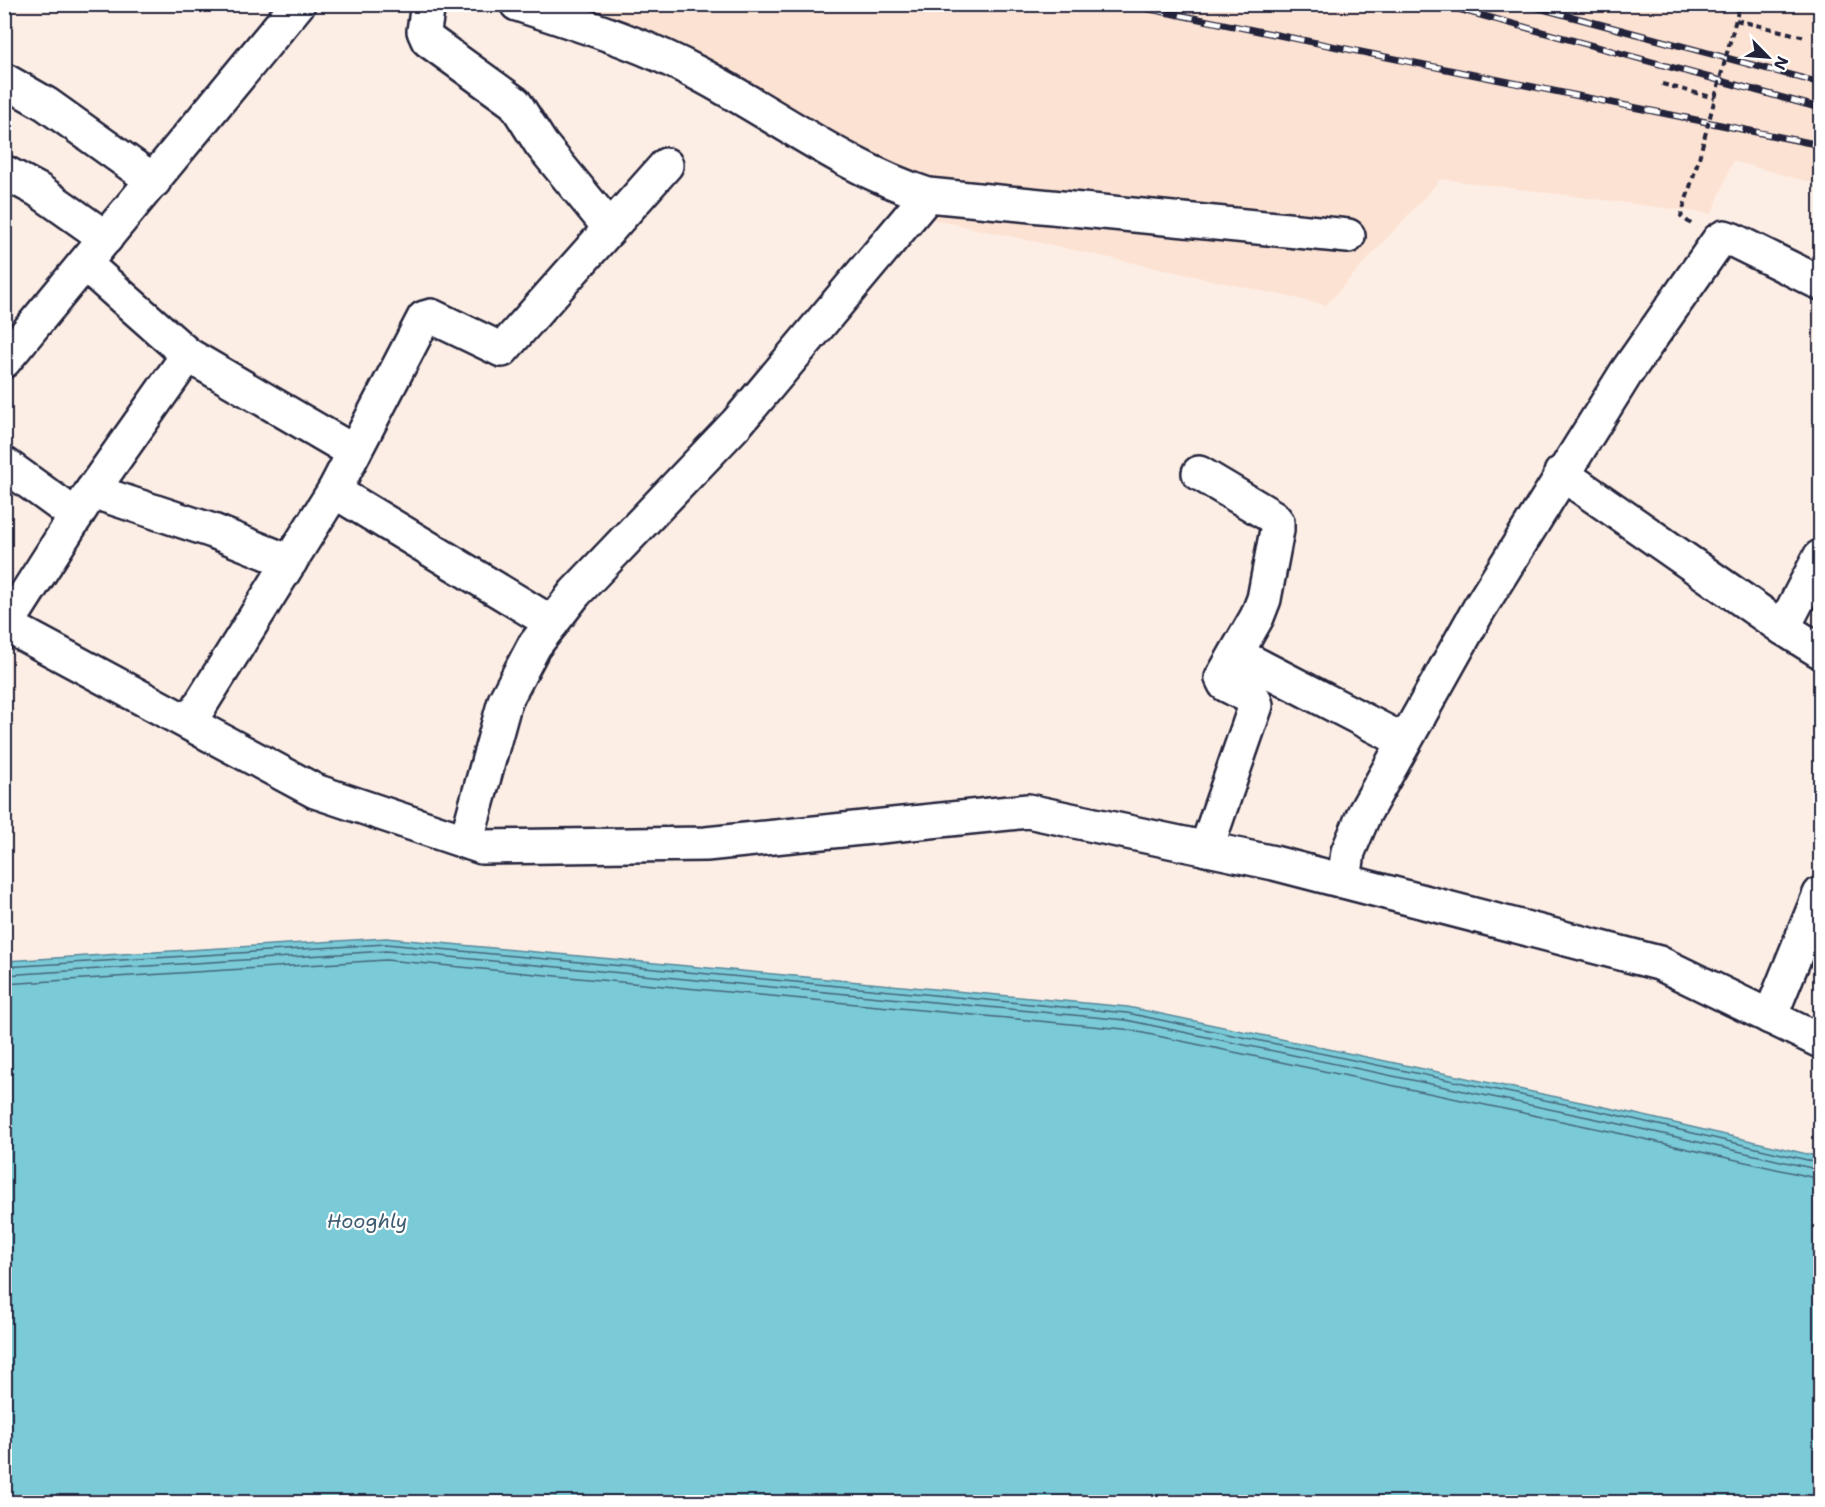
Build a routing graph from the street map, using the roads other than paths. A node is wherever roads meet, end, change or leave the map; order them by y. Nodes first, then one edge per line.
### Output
1 (298, 4) edge
2 (428, 4) edge
3 (517, 4) edge
4 (4, 80) edge
5 (666, 165) dead end
6 (4, 172) edge
7 (154, 180) junction
8 (928, 195) junction
9 (610, 228) junction
10 (1348, 236) dead end
11 (106, 238) junction
12 (85, 264) junction
13 (1821, 283) edge
14 (188, 355) junction
15 (4, 361) edge
16 (354, 453) junction
17 (4, 464) edge
18 (1199, 472) dead end
19 (1561, 472) junction
20 (334, 491) junction
21 (84, 504) junction
22 (1821, 557) edge
23 (290, 562) junction
24 (552, 623) junction
25 (6, 624) edge
26 (1783, 628) junction
27 (1821, 651) edge
28 (1236, 654) junction
29 (189, 723) junction
30 (1404, 741) junction
31 (466, 842) junction
32 (1206, 849) junction
33 (1344, 881) junction
34 (1821, 894) edge
35 (1770, 1017) junction
36 (1821, 1041) edge

1 - 7 street
2 - 9 street
3 - 8 street
4 - 7 street
5 - 9 street
6 - 11 street
7 - 11 street
8 - 10 street
8 - 24 street
9 - 16 street
11 - 12 street
12 - 14 street
12 - 15 street
13 - 19 street
14 - 16 street
14 - 21 street
16 - 20 street
17 - 21 street
18 - 28 street
19 - 26 street
19 - 30 street
20 - 23 street
20 - 24 street
21 - 23 street
21 - 25 street
22 - 26 street
23 - 29 street
24 - 31 street
25 - 29 street
26 - 27 street
28 - 30 street
28 - 32 street
29 - 31 street
30 - 33 street
31 - 32 street
32 - 33 street
33 - 35 street
34 - 35 street
35 - 36 street

